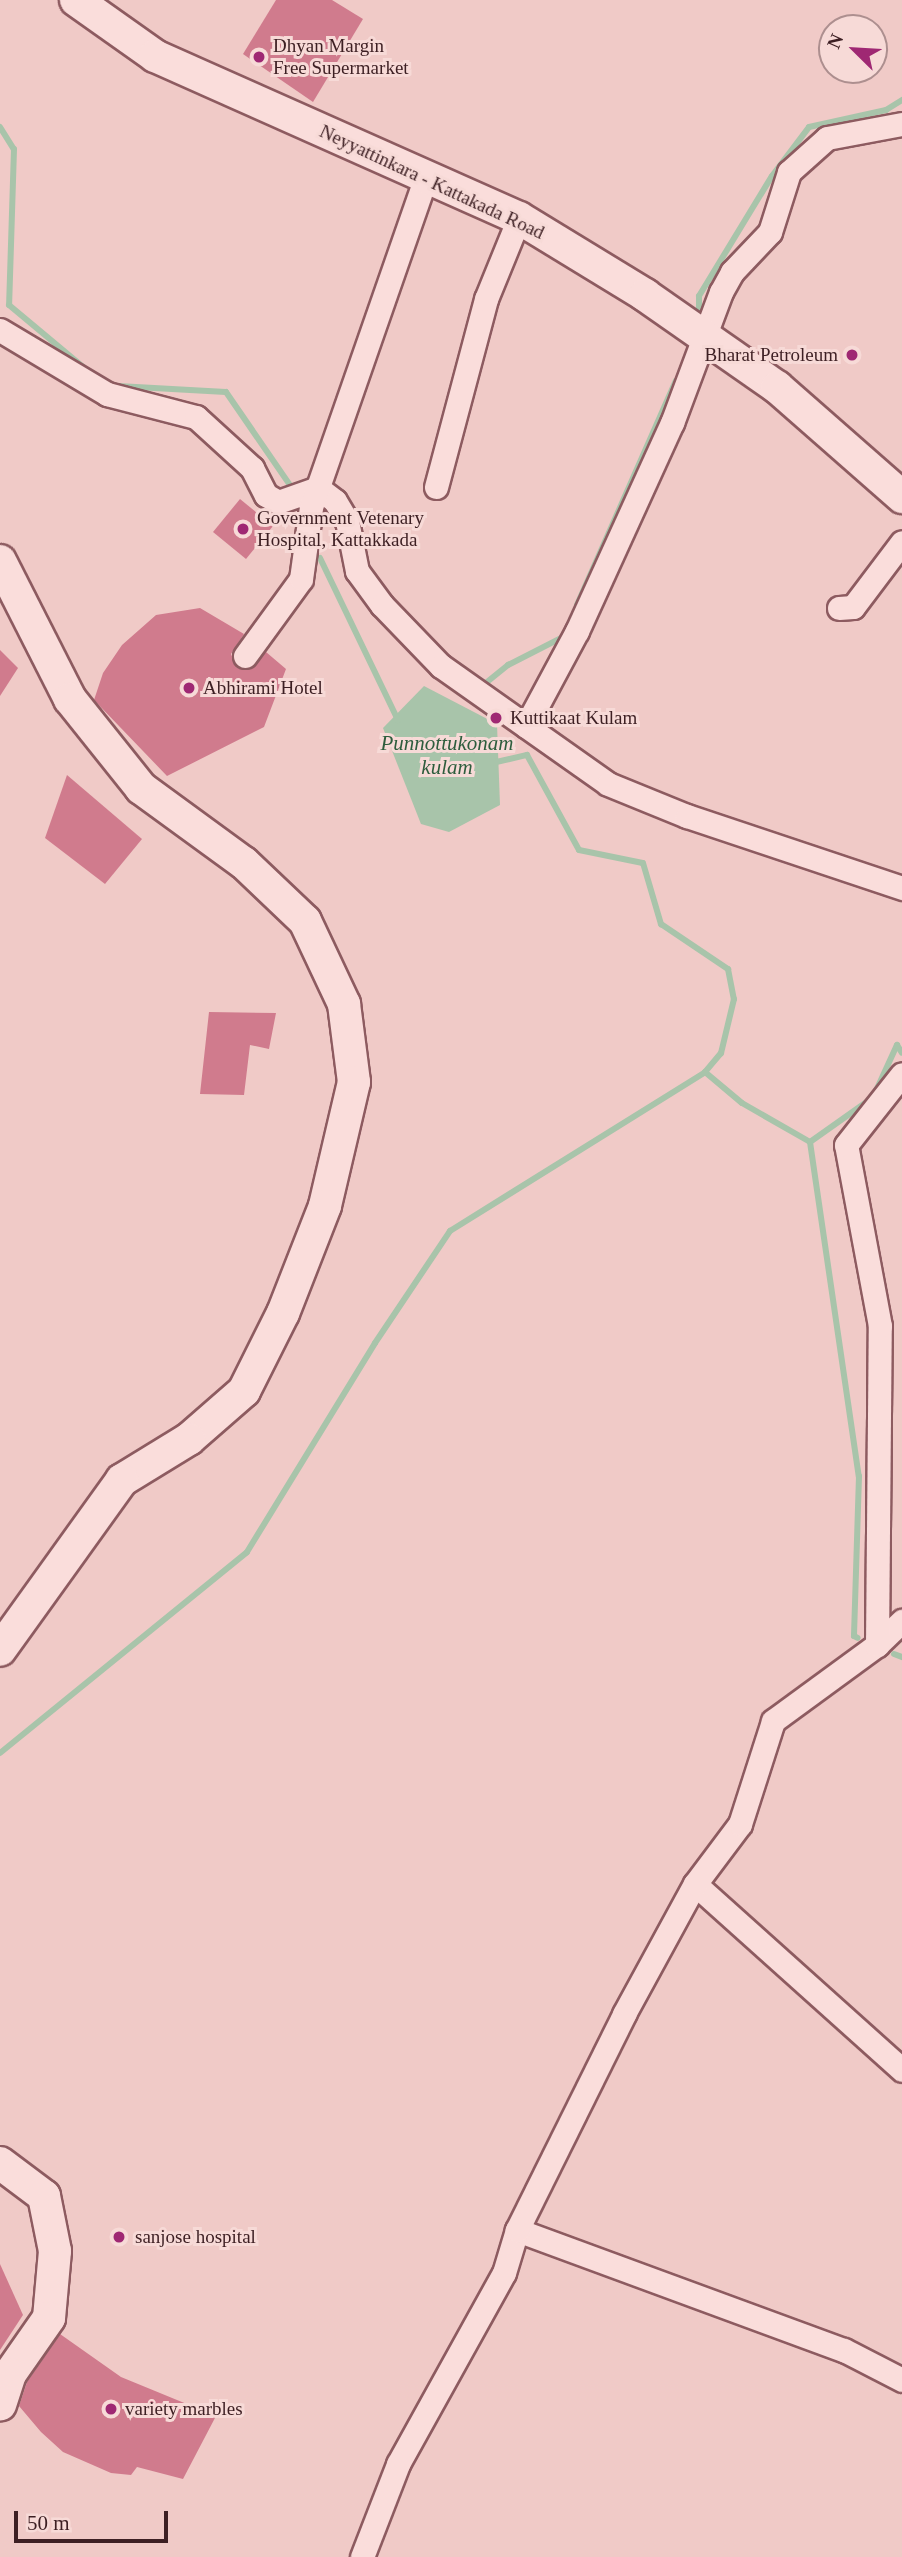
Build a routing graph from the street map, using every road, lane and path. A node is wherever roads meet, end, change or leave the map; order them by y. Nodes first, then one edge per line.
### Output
1 (76, 0) edge
2 (902, 124) edge
3 (426, 176) junction
4 (519, 218) junction
5 (0, 330) edge
6 (705, 337) junction
7 (436, 487) dead end
8 (318, 488) junction
9 (902, 497) edge
10 (902, 542) edge
11 (0, 561) edge
12 (839, 608) dead end
13 (245, 656) dead end
14 (526, 726) junction
15 (902, 888) edge
16 (902, 1074) edge
17 (902, 1622) edge
18 (877, 1645) junction
19 (0, 1650) edge
20 (695, 1884) junction
21 (902, 2070) edge
22 (0, 2164) edge
23 (517, 2230) junction
24 (902, 2380) edge
25 (0, 2404) edge
26 (362, 2557) edge

1 - 3 main road, Neyyattinkara - Kattakada Road
2 - 6 street
3 - 4 main road, Neyyattinkara - Kattakada Road
3 - 8 street
4 - 6 main road, Neyyattinkara - Kattakada Road
4 - 7 street
5 - 8 street
6 - 9 main road, Neyyattinkara - Kattakada Road
6 - 14 street
8 - 13 street
8 - 14 street
10 - 12 street
11 - 19 main road
14 - 15 street
16 - 18 street
17 - 18 street
18 - 20 street
20 - 21 street
20 - 23 street
22 - 25 main road
23 - 24 street
23 - 26 street

